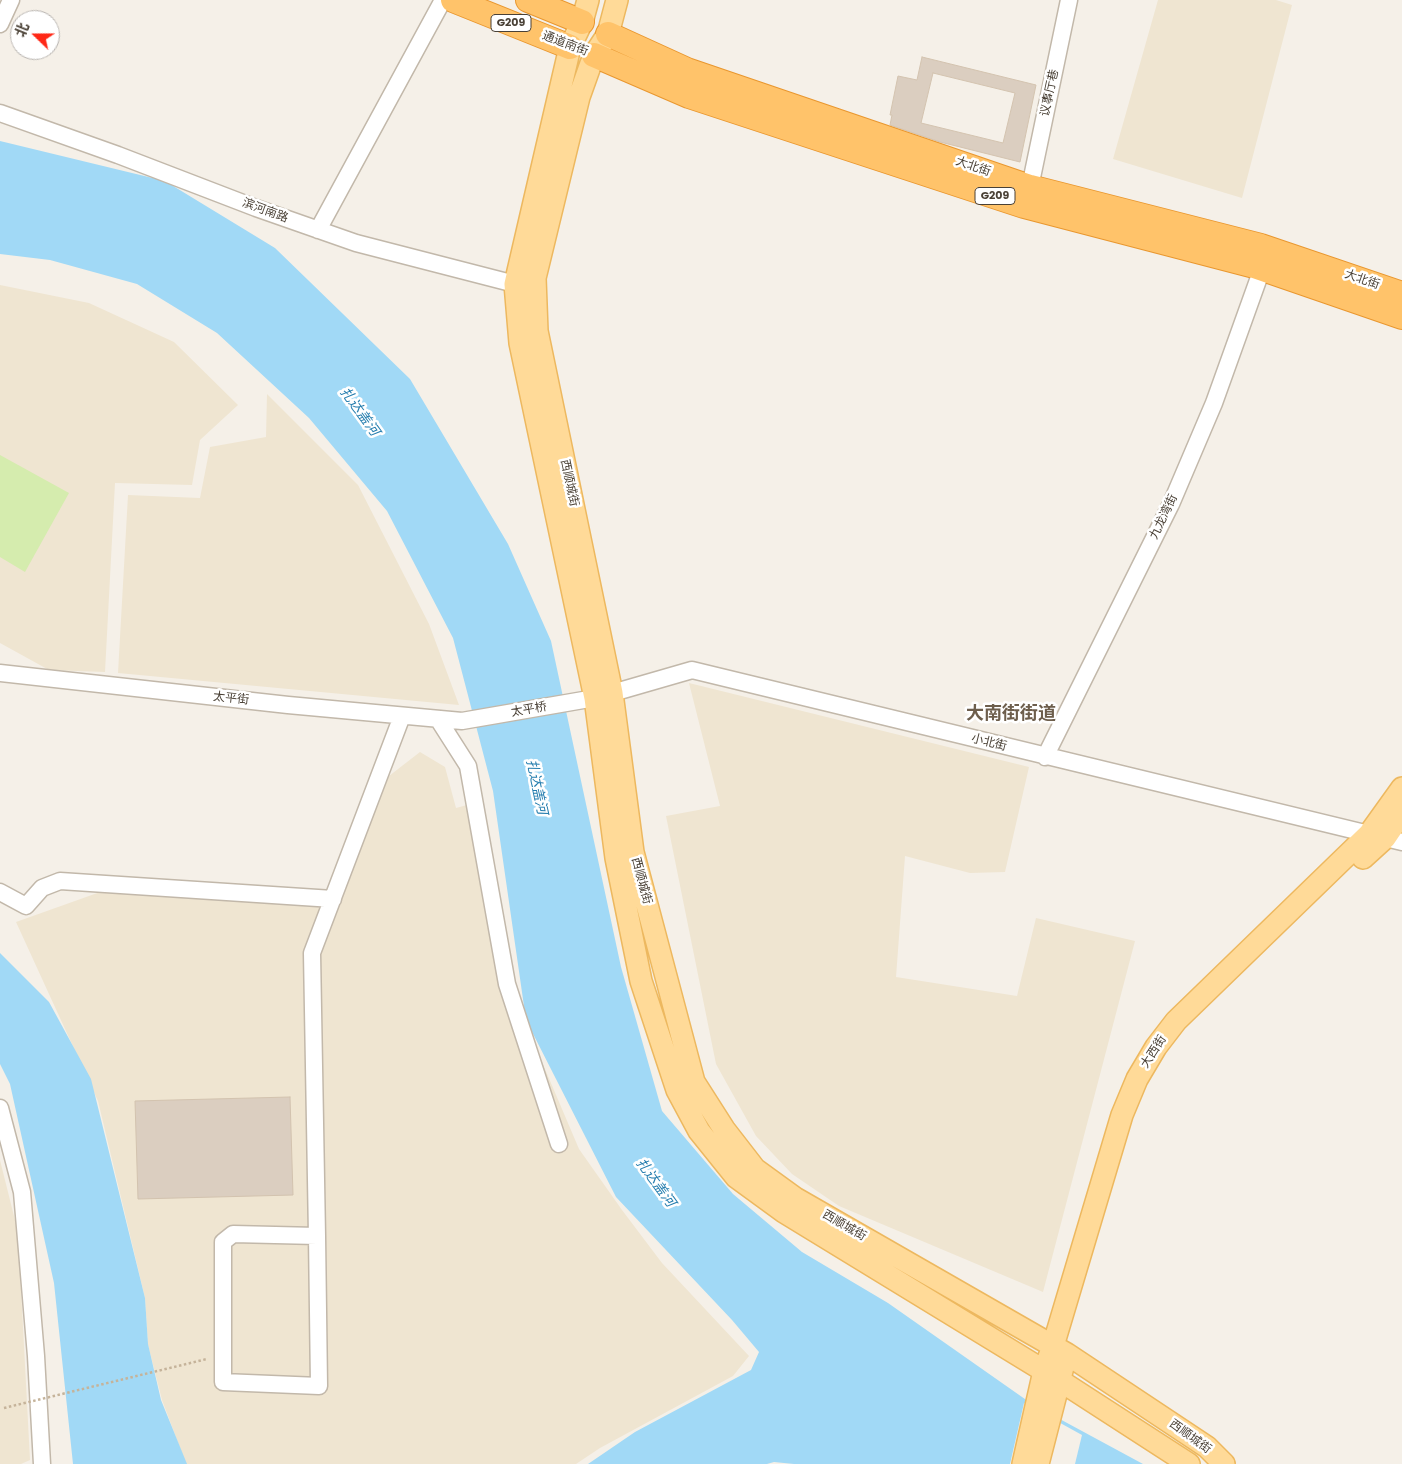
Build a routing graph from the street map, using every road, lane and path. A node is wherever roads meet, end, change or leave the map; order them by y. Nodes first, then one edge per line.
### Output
1 (11, 0) edge
2 (443, 0) edge
3 (453, 0) edge
4 (528, 0) edge
5 (617, 0) edge
6 (1069, 0) edge
7 (585, 11) edge
8 (0, 24) edge
9 (608, 34) junction
10 (570, 47) junction
11 (594, 56) junction
12 (0, 113) edge
13 (1030, 187) junction
14 (318, 230) junction
15 (1262, 269) junction
16 (535, 278) junction
17 (515, 284) junction
18 (1402, 294) edge
19 (1402, 317) edge
20 (0, 674) edge
21 (604, 696) junction
22 (402, 716) junction
23 (438, 719) junction
24 (462, 721) joint
25 (1045, 757) junction
26 (1402, 788) edge
27 (1402, 813) edge
28 (1385, 838) edge
29 (0, 892) edge
30 (333, 899) junction
31 (0, 1108) edge
32 (558, 1144) dead end
33 (317, 1236) junction
34 (1060, 1350) junction
35 (207, 1359) dead end
36 (1052, 1375) junction
37 (1046, 1399) junction
38 (4, 1408) dead end
39 (42, 1464) edge
40 (1022, 1464) edge
41 (1038, 1464) edge
42 (1189, 1464) edge
43 (1224, 1464) edge

1 - 8 street
2 - 14 street
3 - 10 highway, 通道南街 / G209
4 - 7 highway, G209
5 - 9 main road, 西顺城街
6 - 13 street, 议事厅巷
7 - 9 main road, 大北街
7 - 10 main road, 西顺城街
9 - 11 main road, 西顺城街
9 - 13 highway, 大北街 / G209
10 - 11 main road, 通道南街
10 - 17 main road, 西顺城街
11 - 15 highway, 大北街 / G209
11 - 16 main road, 西顺城街
12 - 14 street, 滨河南路
13 - 18 highway, 大北街 / G209
14 - 17 street, 滨河南路
15 - 19 highway, 大北街 / G209
15 - 25 street, 九龙湾街
16 - 17 street
16 - 21 main road, 西顺城街
17 - 21 main road, 西顺城街
20 - 22 street, 太平街
21 - 24 street, 太平桥
21 - 25 street, 小北街
21 - 34 main road, 西顺城街
21 - 36 main road, 西顺城街
22 - 23 street, 太平街
22 - 30 street
23 - 24 street, 太平街
23 - 32 street
25 - 28 street, 小北街
26 - 28 main road, 大西街
27 - 28 main road, 大西街
28 - 34 main road, 大西街
29 - 30 street
30 - 33 street
31 - 39 street
33 - 33 street
34 - 36 main road, 大西街
34 - 43 main road, 西顺城街
35 - 38 path, bridge
36 - 37 main road, 大西街
36 - 42 main road, 西顺城街
37 - 40 main road
37 - 41 main road

